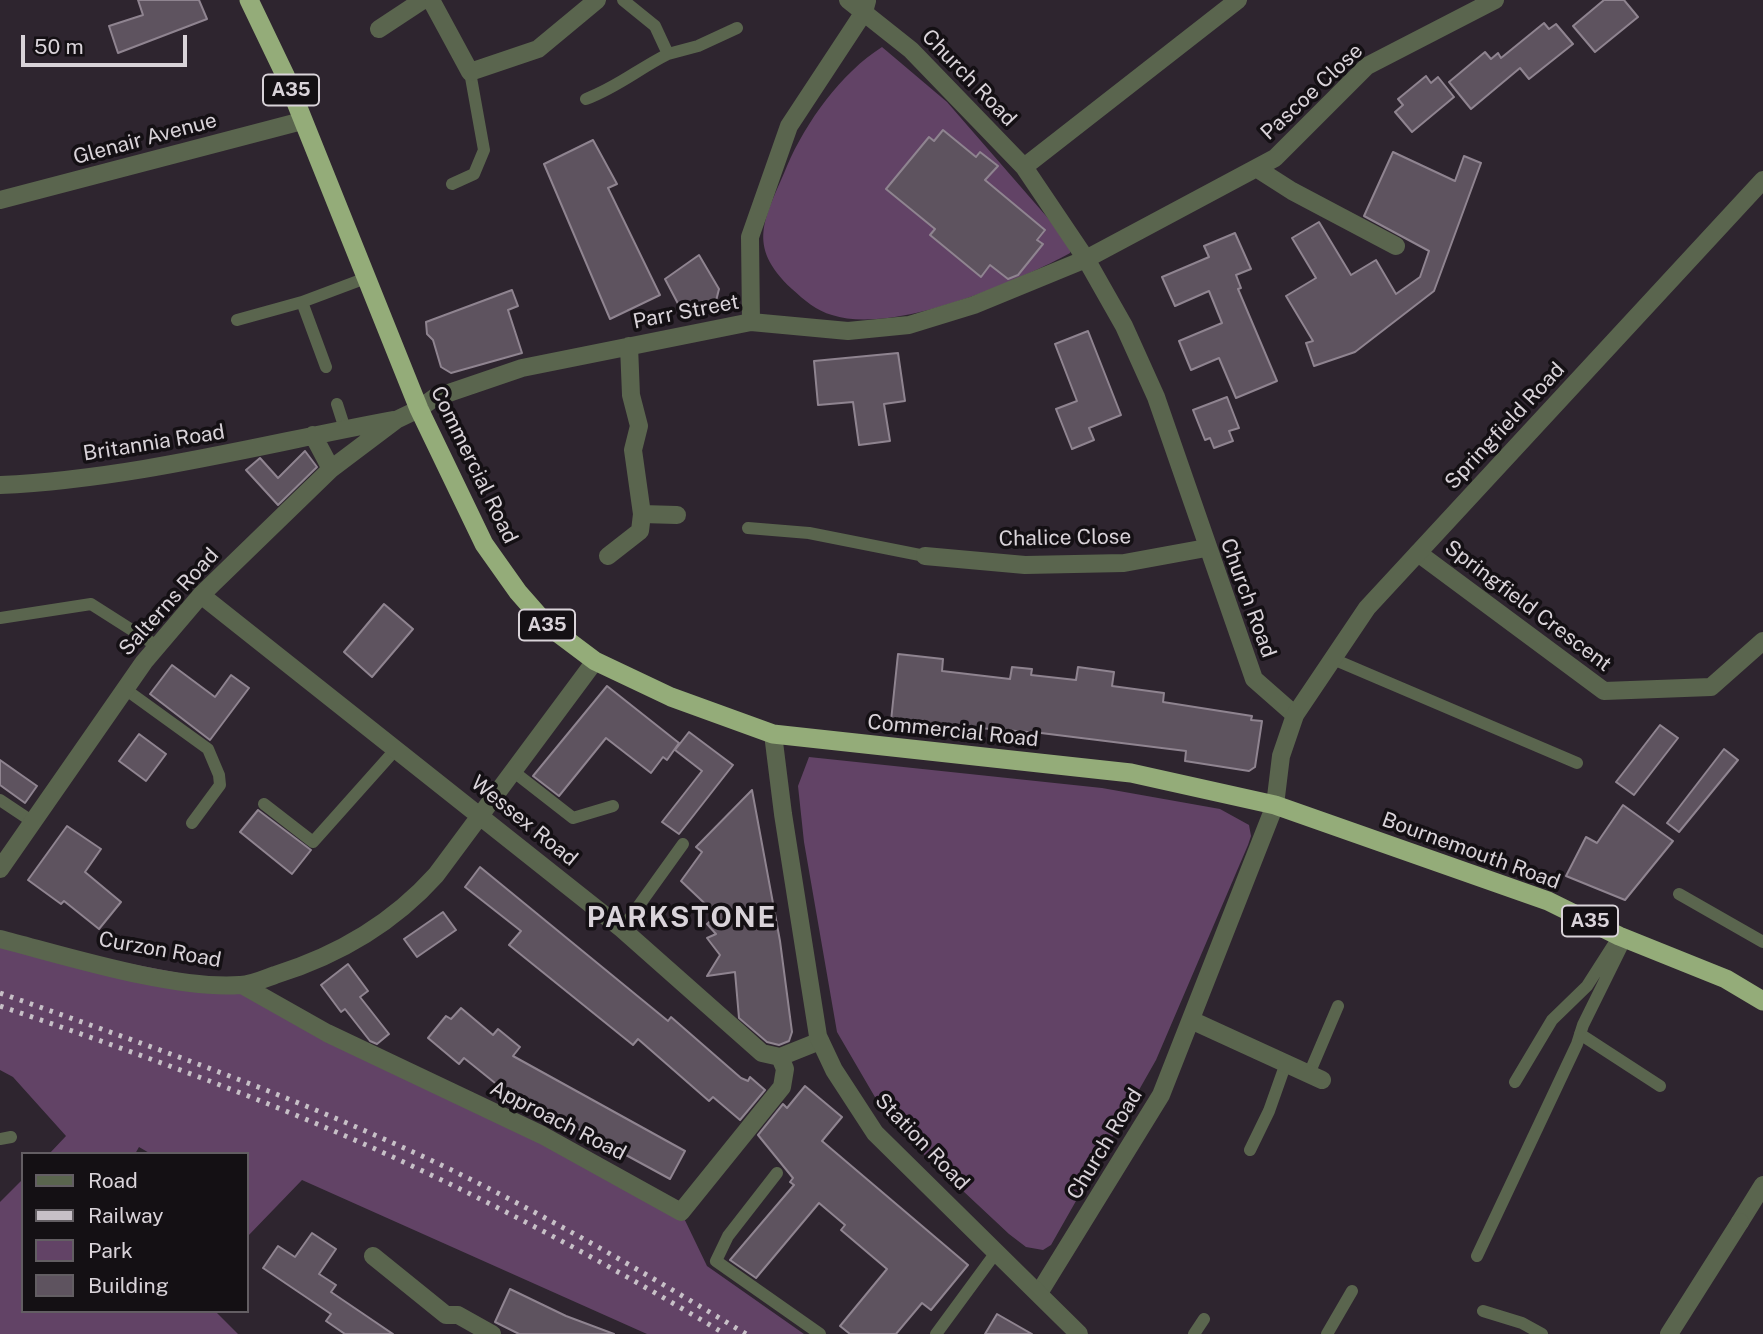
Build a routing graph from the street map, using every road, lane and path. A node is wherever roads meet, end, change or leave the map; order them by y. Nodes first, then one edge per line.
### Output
1 (249, 0) edge
2 (423, 0) edge
3 (430, 0) edge
4 (597, 0) edge
5 (623, 0) edge
6 (848, 0) edge
7 (1238, 0) edge
8 (1495, 0) edge
9 (866, 6) edge
10 (737, 28) dead end
11 (379, 29) dead end
12 (668, 54) junction
13 (470, 72) junction
14 (586, 99) dead end
15 (302, 121) junction
16 (1024, 167) junction
17 (1256, 168) junction
18 (1763, 180) edge
19 (452, 184) dead end
20 (0, 200) edge
21 (1396, 246) dead end
22 (1086, 259) junction
23 (366, 278) junction
24 (302, 302) junction
25 (237, 320) dead end
26 (751, 321) junction
27 (629, 346) junction
28 (326, 367) dead end
29 (337, 404) dead end
30 (419, 410) junction
31 (396, 420) junction
32 (345, 429) junction
33 (313, 435) junction
34 (331, 469) junction
35 (0, 485) edge
36 (642, 514) junction
37 (677, 515) dead end
38 (748, 528) dead end
39 (1206, 548) junction
40 (1418, 553) junction
41 (608, 556) dead end
42 (925, 556) joint
43 (201, 595) junction
44 (0, 618) edge
45 (1763, 641) edge
46 (157, 646) junction
47 (1333, 659) junction
48 (595, 661) junction
49 (125, 689) junction
50 (1295, 715) junction
51 (774, 734) junction
52 (396, 749) junction
53 (1577, 763) dead end
54 (514, 772) junction
55 (0, 800) edge
56 (264, 804) dead end
57 (1275, 805) junction
58 (612, 806) dead end
59 (480, 816) junction
60 (33, 822) junction
61 (192, 823) dead end
62 (683, 844) dead end
63 (0, 869) edge
64 (1679, 894) dead end
65 (622, 929) junction
66 (1623, 937) junction
67 (0, 939) edge
68 (1763, 942) edge
69 (242, 985) junction
70 (1763, 1001) edge
71 (1338, 1006) dead end
72 (1191, 1020) junction
73 (1580, 1034) junction
74 (820, 1041) junction
75 (780, 1057) junction
76 (1286, 1063) junction
77 (1315, 1077) joint
78 (1515, 1082) dead end
79 (1660, 1086) dead end
80 (1250, 1150) dead end
81 (777, 1173) dead end
82 (1763, 1185) edge
83 (997, 1251) junction
84 (373, 1256) dead end
85 (1477, 1256) dead end
86 (1352, 1291) dead end
87 (1039, 1293) junction
88 (1483, 1311) dead end
89 (1204, 1319) dead end
90 (483, 1332) edge
91 (820, 1334) edge
92 (936, 1334) edge
93 (1079, 1334) edge
94 (1194, 1334) edge
95 (1327, 1334) edge
96 (1542, 1334) edge
97 (1669, 1334) edge

1 - 15 highway, Commercial Road / A35
2 - 11 street
3 - 13 street
4 - 13 street
5 - 12 lane
6 - 9 street, Church Road
7 - 16 street
8 - 17 street, Pascoe Close
9 - 16 street, Church Road
9 - 26 street
10 - 12 lane
12 - 14 lane
13 - 19 lane
15 - 20 street, Glenair Avenue
15 - 23 highway, Commercial Road / A35
16 - 22 street, Church Road
17 - 21 street
17 - 22 street, Pascoe Close
18 - 40 street, Springfield Road
22 - 26 street, Parr Street
22 - 39 street, Church Road
23 - 24 lane
23 - 30 highway, Commercial Road / A35
24 - 25 lane
24 - 28 lane
26 - 27 street, Parr Street
27 - 30 street, Parr Street
27 - 36 street
29 - 32 lane
30 - 31 street, Salterns Road
30 - 48 highway, Commercial Road / A35
31 - 32 street, Britannia Road
31 - 34 street, Salterns Road
32 - 33 street, Britannia Road
33 - 34 street
33 - 35 street, Britannia Road
34 - 43 street, Salterns Road
36 - 37 street
36 - 41 street
38 - 42 lane
39 - 42 street, Chalice Close
39 - 50 street, Church Road
40 - 45 street, Springfield Crescent
40 - 47 street, Springfield Road
43 - 46 street, Salterns Road
43 - 52 street, Wessex Road
44 - 46 lane
46 - 49 street, Salterns Road
47 - 50 street, Springfield Road
47 - 53 lane
48 - 51 highway, Commercial Road / A35
48 - 54 street, Curzon Road
49 - 60 street, Salterns Road
49 - 61 lane
50 - 57 street, Church Road
51 - 57 highway, Commercial Road / A35
51 - 74 street, Station Road
52 - 56 lane
52 - 59 street, Wessex Road
54 - 58 lane
54 - 59 street, Curzon Road
55 - 60 lane
57 - 66 highway, Bournemouth Road / A35
57 - 72 street, Church Road
59 - 65 street, Wessex Road
59 - 69 street, Curzon Road
60 - 63 street, Salterns Road
62 - 65 lane
64 - 68 lane
65 - 75 street, Wessex Road
66 - 70 highway, Bournemouth Road / A35
66 - 73 lane
66 - 78 lane
67 - 69 street, Curzon Road
69 - 75 street, Approach Road
71 - 77 lane
72 - 76 street
72 - 87 street, Church Road
73 - 79 lane
73 - 85 lane
74 - 75 street
74 - 83 street, Station Road
76 - 77 street
76 - 80 lane
81 - 91 lane
82 - 97 street
83 - 87 street, Station Road
83 - 92 lane
84 - 90 street
86 - 95 lane
87 - 93 street, Station Road
88 - 96 lane
89 - 94 lane

